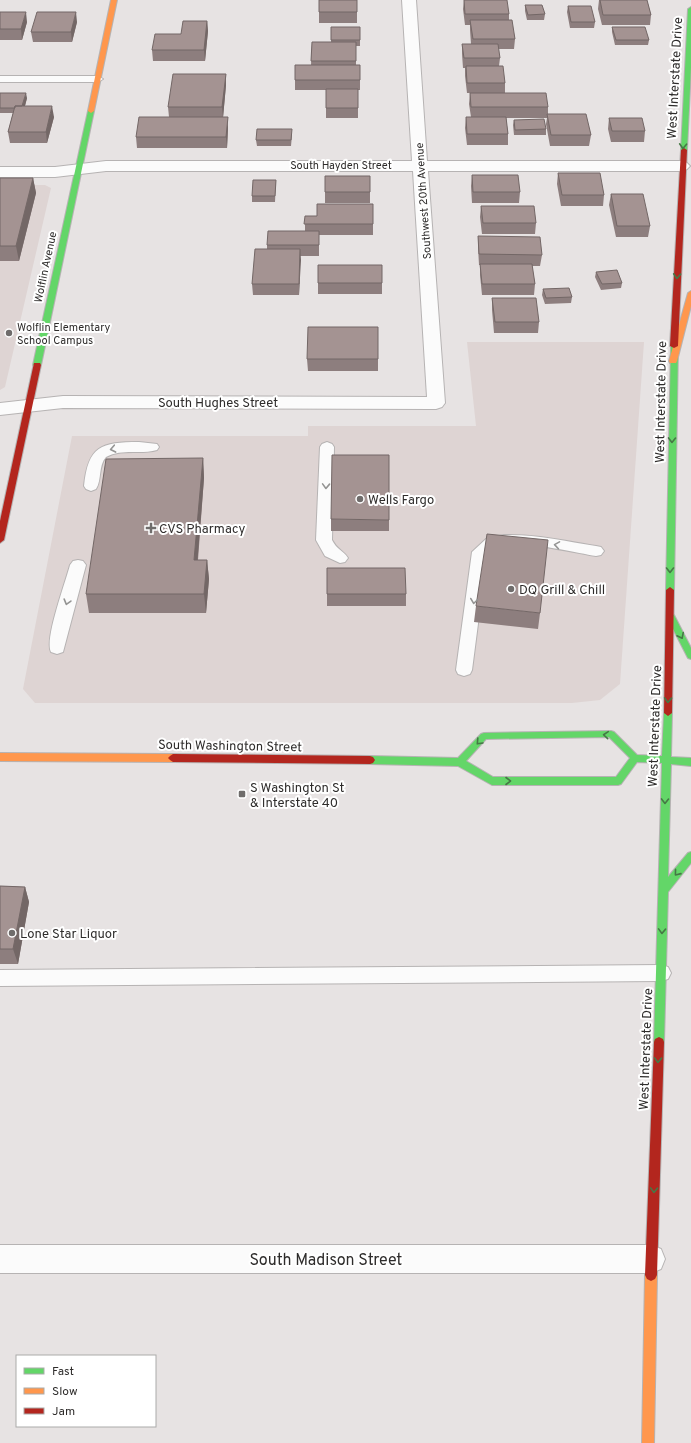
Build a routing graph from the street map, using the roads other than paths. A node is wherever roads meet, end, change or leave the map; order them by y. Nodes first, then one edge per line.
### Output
1 (114, 0) edge
2 (409, 0) edge
3 (691, 9) edge
4 (0, 79) edge
5 (98, 79) junction
6 (420, 166) junction
7 (682, 166) junction
8 (79, 169) junction
9 (0, 172) edge
10 (691, 293) edge
11 (673, 361) junction
12 (436, 403) joint
13 (29, 405) junction
14 (0, 409) edge
15 (152, 447) dead end
16 (327, 447) dead end
17 (91, 486) dead end
18 (0, 540) edge
19 (596, 551) dead end
20 (340, 558) dead end
21 (78, 565) dead end
22 (670, 616) junction
23 (57, 648) dead end
24 (691, 656) edge
25 (464, 670) dead end
26 (0, 757) edge
27 (635, 758) junction
28 (460, 762) junction
29 (666, 762) junction
30 (691, 762) edge
31 (691, 856) edge
32 (664, 890) junction
33 (661, 973) junction
34 (0, 978) edge
35 (0, 1259) edge
36 (652, 1259) junction
37 (648, 1443) edge

1 - 5 main road, Wolflin Avenue
2 - 6 street, Southwest 20th Avenue
3 -> 7 main road, West Interstate Drive
4 - 5 lane
5 - 8 main road, Wolflin Avenue
6 - 7 street, South Hayden Street
6 - 8 street, South Hayden Street
6 - 12 street, Southwest 20th Avenue
7 -> 11 main road, West Interstate Drive
8 - 9 street, South Hayden Street
8 - 13 main road, Wolflin Avenue
10 - 11 main road
11 -> 22 main road, West Interstate Drive
12 - 13 street, South Hughes Street
13 - 14 street, South Hughes Street
13 - 18 main road, Wolflin Avenue
15 -> 17 lane
16 -> 20 lane
19 -> 25 lane
21 -> 23 lane
22 -> 24 main road
22 -> 29 main road, West Interstate Drive
26 - 28 main road, South Washington Street
28 -> 27 main road, South Washington Street
27 -> 28 main road
27 - 29 main road
29 - 30 main road
29 -> 32 main road, West Interstate Drive
31 -> 32 main road
32 -> 33 main road, West Interstate Drive
33 - 34 lane
33 -> 36 main road, West Interstate Drive
35 - 36 street, South Madison Street
36 - 37 main road, West Interstate Drive

